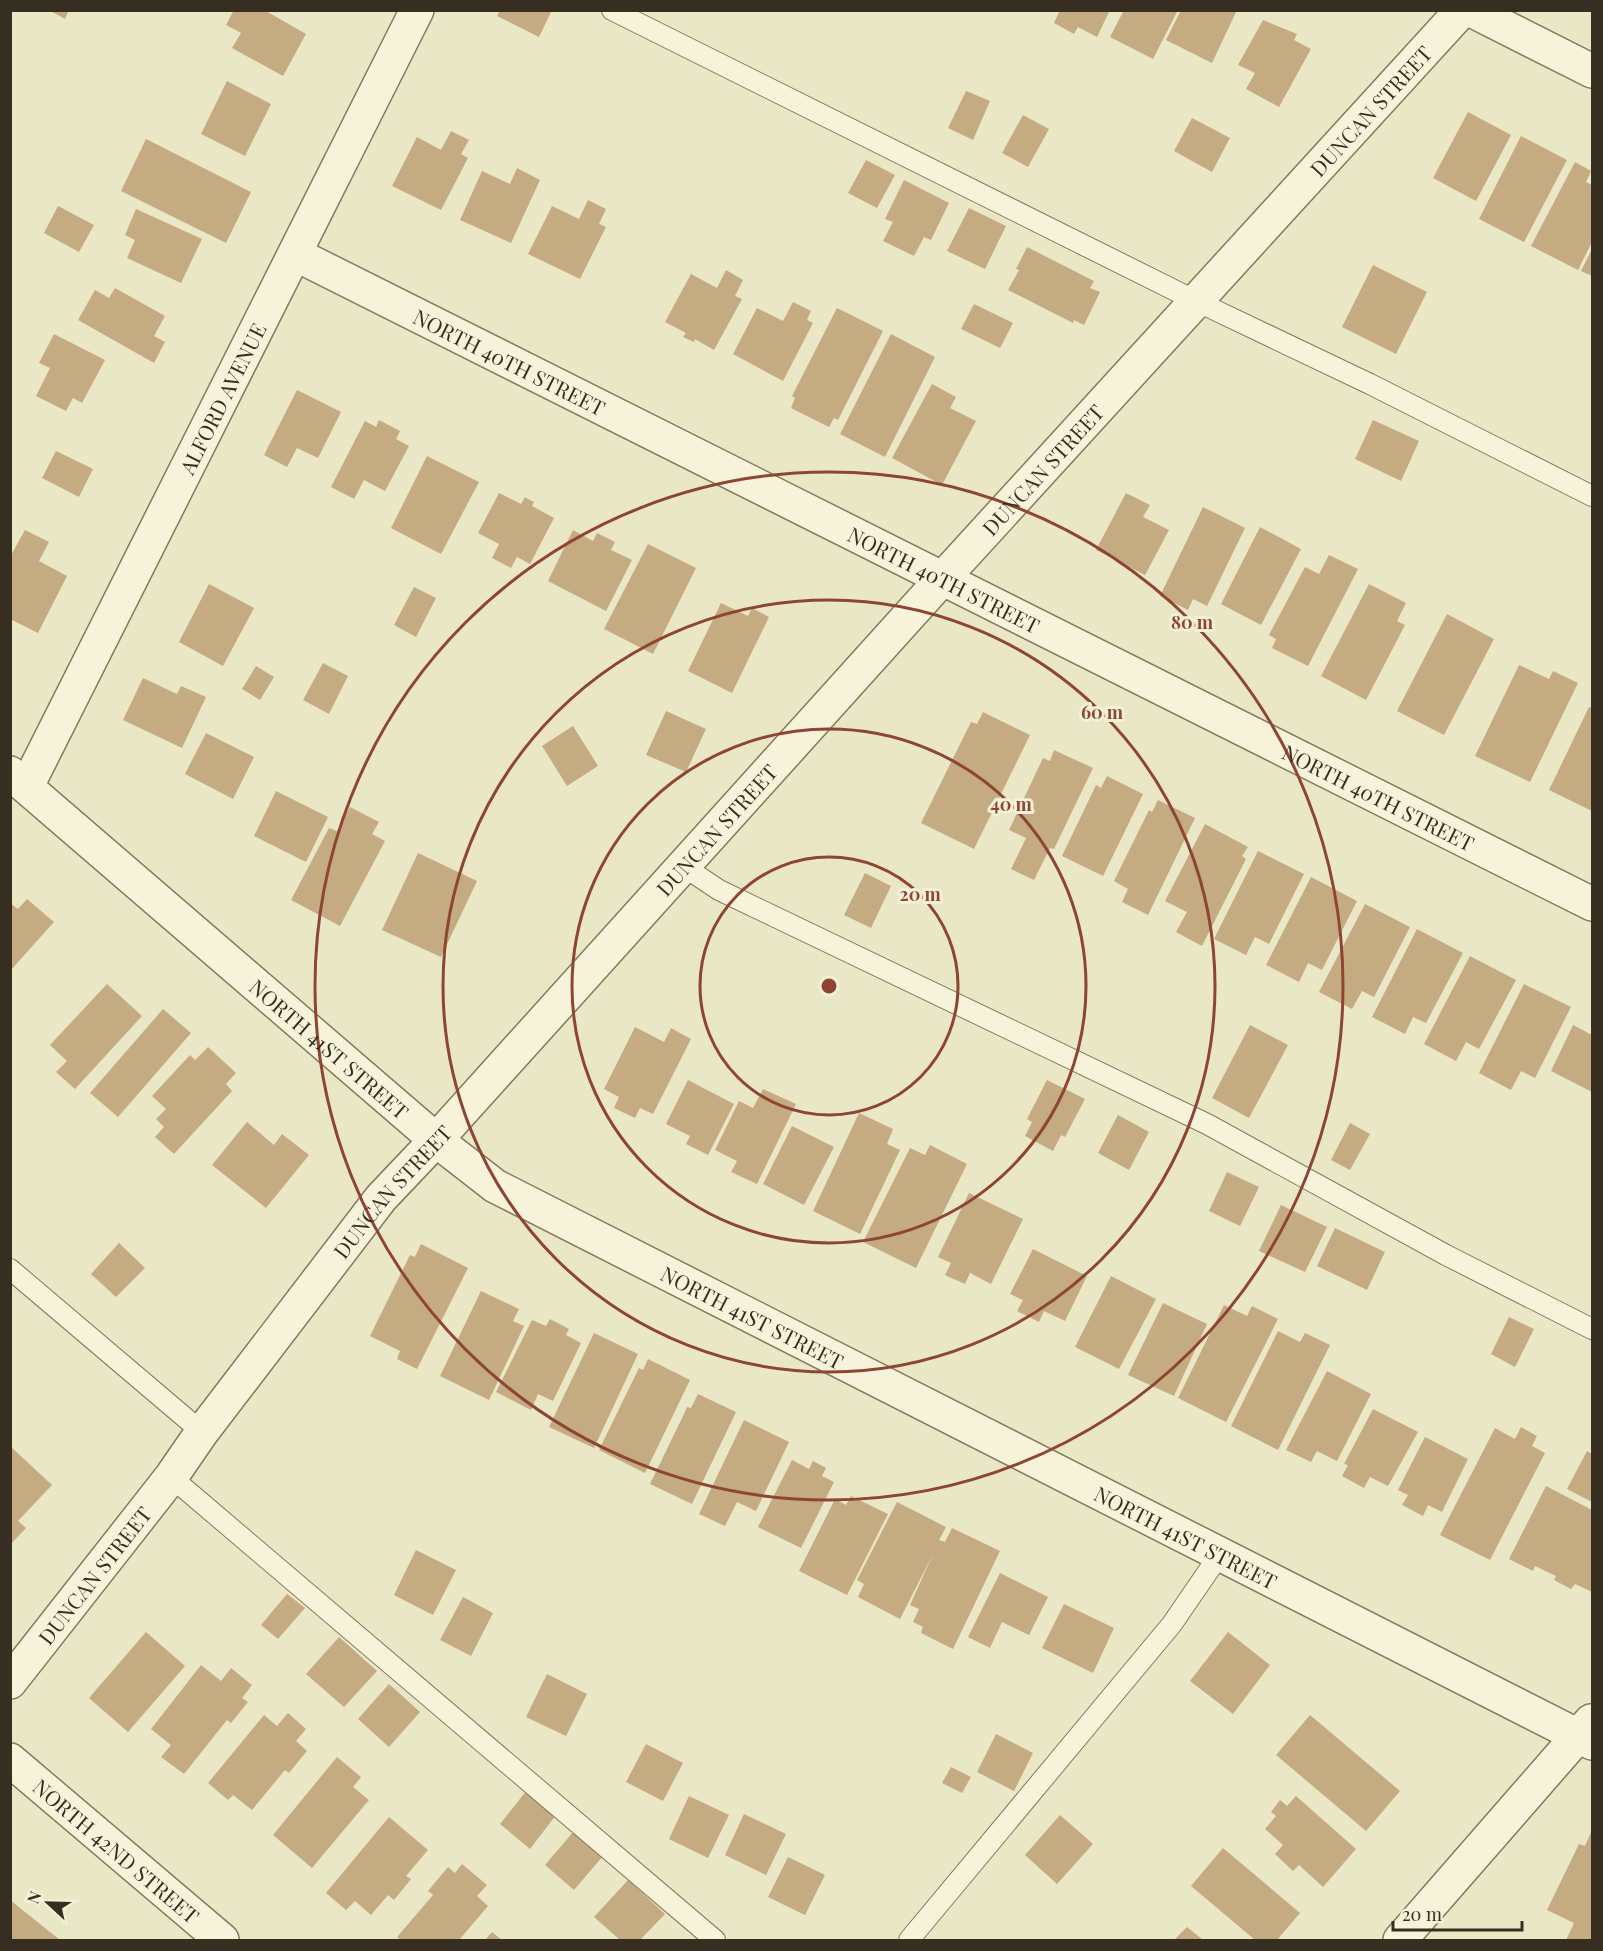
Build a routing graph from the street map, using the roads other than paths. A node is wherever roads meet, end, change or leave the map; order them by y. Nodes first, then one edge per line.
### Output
1 (417, 10) edge
2 (612, 10) edge
3 (1462, 10) edge
4 (1471, 10) edge
5 (1593, 71) edge
6 (295, 254) junction
7 (1196, 301) junction
8 (1593, 495) edge
9 (943, 578) junction
10 (19, 779) edge
11 (682, 866) junction
12 (1593, 904) edge
13 (436, 1140) junction
14 (10, 1269) edge
15 (1593, 1329) edge
16 (202, 1432) junction
17 (171, 1477) junction
18 (1220, 1554) junction
19 (10, 1682) edge
20 (1588, 1733) edge
21 (10, 1760) edge
22 (1408, 1938) edge
23 (222, 1941) edge
24 (715, 1941) edge
25 (909, 1941) edge

1 - 6 street, ALFORD AVENUE
2 - 7 lane
3 - 7 street, DUNCAN STREET
4 - 5 street
6 - 9 street, NORTH 40TH STREET
6 - 10 street, ALFORD AVENUE
7 - 8 lane
7 - 9 street, DUNCAN STREET
9 - 11 street, DUNCAN STREET
9 - 12 street, NORTH 40TH STREET
10 - 13 street, NORTH 41ST STREET
11 - 13 street, DUNCAN STREET
11 - 15 lane
13 - 16 street, DUNCAN STREET
13 - 18 street, NORTH 41ST STREET
14 - 16 lane
16 - 17 street, DUNCAN STREET
17 - 19 street, DUNCAN STREET
17 - 24 lane
18 - 20 street, NORTH 41ST STREET
18 - 25 lane
20 - 22 street
21 - 23 street, NORTH 42ND STREET

